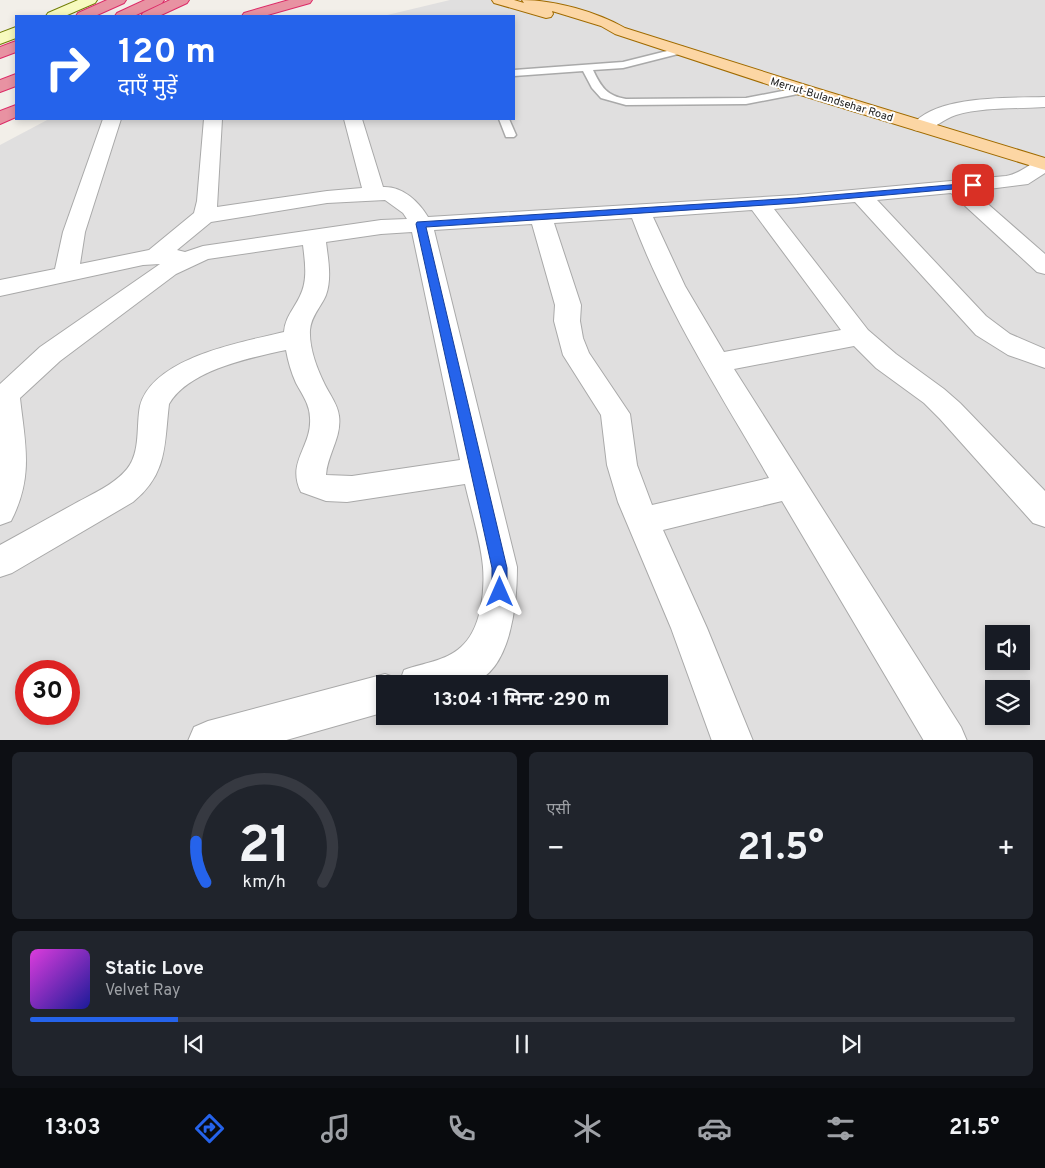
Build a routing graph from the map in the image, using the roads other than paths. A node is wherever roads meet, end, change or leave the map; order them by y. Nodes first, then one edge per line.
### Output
1 (90, 0) edge
2 (119, 0) edge
3 (157, 0) edge
4 (182, 0) edge
5 (306, 0) edge
6 (499, 0) edge
7 (529, 0) edge
8 (55, 15) edge
9 (85, 15) edge
10 (124, 15) edge
11 (150, 15) edge
12 (253, 15) edge
13 (620, 31) junction
14 (15, 32) edge
15 (0, 39) edge
16 (15, 46) edge
17 (682, 50) junction
18 (0, 53) edge
19 (15, 66) edge
20 (587, 68) junction
21 (0, 73) edge
22 (515, 74) edge
23 (15, 80) edge
24 (0, 87) edge
25 (803, 90) junction
26 (1045, 102) edge
27 (15, 110) edge
28 (0, 118) edge
29 (112, 120) edge
30 (215, 120) edge
31 (353, 120) edge
32 (504, 120) edge
33 (921, 126) junction
34 (510, 136) dead end
35 (1045, 164) edge
36 (956, 187) junction
37 (374, 193) junction
38 (860, 195) junction
39 (758, 203) junction
40 (640, 211) junction
41 (204, 216) junction
42 (541, 217) junction
43 (421, 224) junction
44 (314, 237) junction
45 (154, 257) junction
46 (187, 259) junction
47 (1045, 267) edge
48 (66, 273) junction
49 (0, 288) edge
50 (859, 336) junction
51 (297, 338) junction
52 (1045, 359) edge
53 (717, 364) junction
54 (3, 398) edge
55 (477, 470) junction
56 (789, 486) junction
57 (0, 511) edge
58 (1045, 513) edge
59 (643, 521) junction
60 (0, 562) edge
61 (451, 675) edge
62 (376, 695) edge
63 (208, 740) edge
64 (733, 740) edge
65 (947, 740) edge

1 - 8 street
2 - 9 highway
3 - 10 highway
4 - 11 highway
5 - 12 highway
6 - 13 main road, Merrut-Bulandsehar Road
7 - 13 main road, Merrut-Bulandsehar Road
13 - 17 main road, Merrut-Bulandsehar Road
14 - 15 street
16 - 18 highway
17 - 20 lane
17 - 25 main road, Merrut-Bulandsehar Road
19 - 21 highway
20 - 22 lane
20 - 25 lane
23 - 24 highway
25 - 33 main road, Merrut-Bulandsehar Road
26 - 33 street
27 - 28 highway
29 - 48 street
30 - 41 street
31 - 37 street
32 - 34 lane
33 - 35 main road, Merrut-Bulandsehar Road
35 - 36 street
36 - 38 street
36 - 47 street
37 - 41 street
37 - 43 street
38 - 39 street
38 - 52 street
39 - 40 street
39 - 50 street
40 - 42 street
40 - 53 street
41 - 45 street
42 - 43 street
42 - 59 street
43 - 44 street
43 - 55 street
44 - 46 street
44 - 51 street
45 - 46 street
45 - 48 street
46 - 54 street
48 - 49 street
50 - 53 street
50 - 58 street
51 - 55 street
51 - 60 street
53 - 56 street
54 - 57 street
55 - 61 street
56 - 59 street
56 - 65 street
59 - 64 street
62 - 63 street

